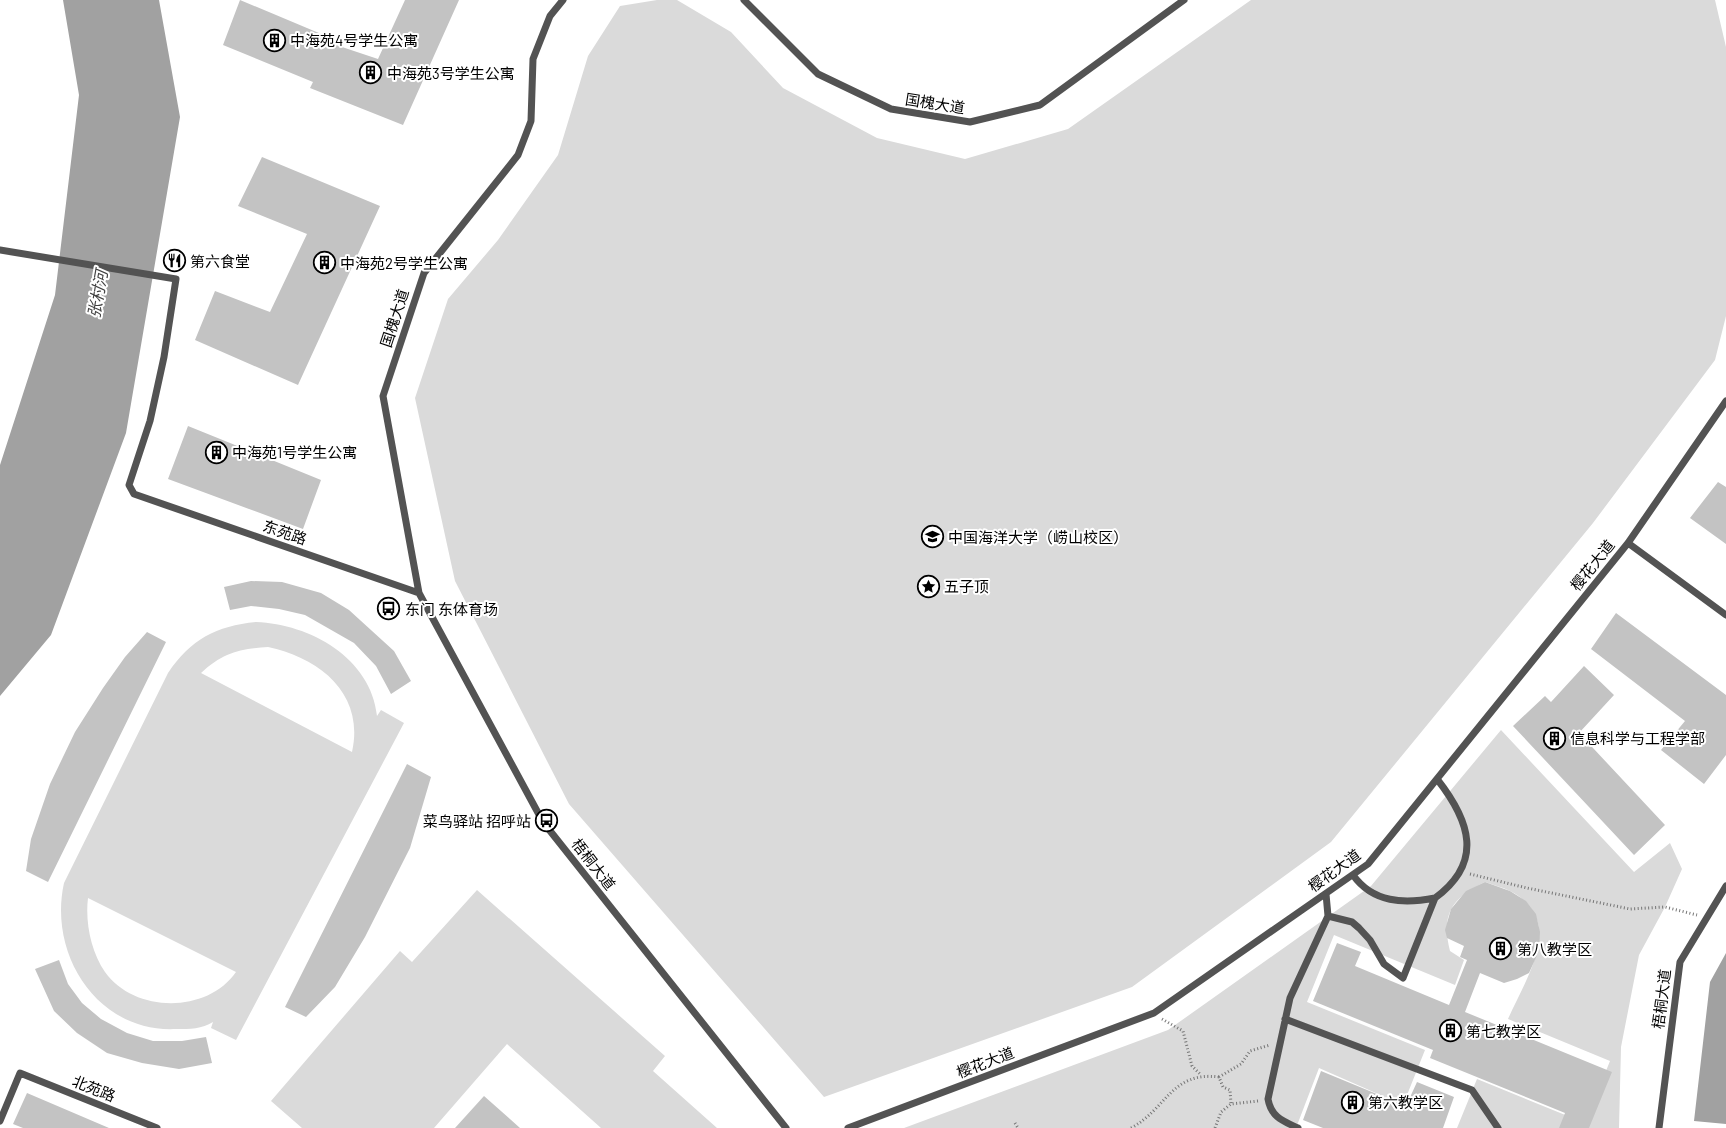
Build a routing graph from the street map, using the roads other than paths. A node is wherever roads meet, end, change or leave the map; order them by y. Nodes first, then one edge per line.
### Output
1 (563, 0) edge
2 (744, 0) edge
3 (1184, 0) edge
4 (0, 250) edge
5 (1726, 401) edge
6 (1628, 543) junction
7 (419, 593) junction
8 (1726, 615) edge
9 (1437, 779) junction
10 (1353, 875) junction
11 (1726, 886) edge
12 (1326, 894) junction
13 (1435, 898) junction
14 (1328, 916) junction
15 (1285, 1020) junction
16 (0, 1121) edge
17 (157, 1128) edge
18 (786, 1128) edge
19 (848, 1128) edge
20 (1298, 1128) edge
21 (1498, 1128) edge
22 (1659, 1128) edge

1 - 7 lane, 国槐大道
2 - 3 lane, 国槐大道
4 - 7 lane, 东苑路
5 - 6 lane, 樱花大道
6 - 8 lane
6 - 9 lane, 樱花大道
7 - 18 lane, 梧桐大道
9 - 10 lane, 樱花大道
9 - 13 lane
10 - 12 lane, 樱花大道
10 - 13 lane
11 - 22 lane, 梧桐大道
12 - 14 lane
12 - 19 lane, 樱花大道
13 - 14 lane
14 - 15 lane
15 - 20 lane
15 - 21 lane
16 - 17 lane, 北苑路

